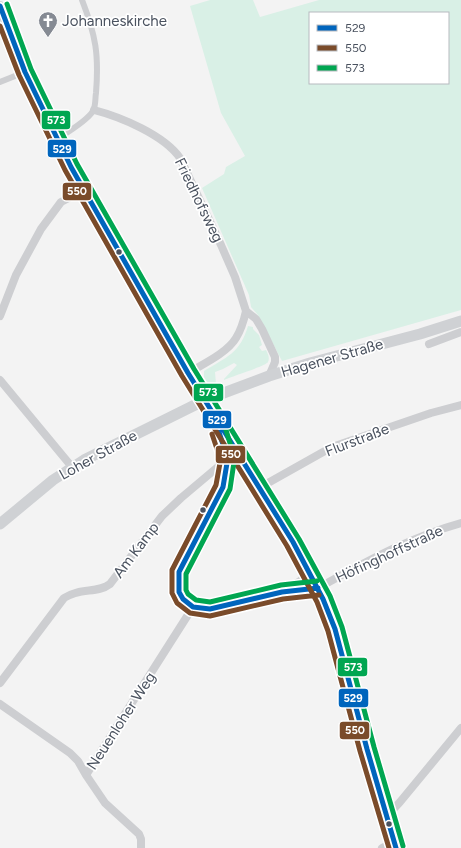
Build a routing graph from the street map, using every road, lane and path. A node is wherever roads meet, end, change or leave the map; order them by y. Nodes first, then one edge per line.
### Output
1 (2, 0) edge
2 (82, 0) edge
3 (0, 2) edge
4 (0, 6) edge
5 (25, 72) junction
6 (0, 82) edge
7 (94, 110) junction
8 (57, 139) junction
9 (84, 190) junction
10 (246, 311) junction
11 (0, 316) edge
12 (461, 321) edge
13 (461, 332) edge
14 (429, 344) dead end
15 (188, 372) junction
16 (269, 376) junction
17 (0, 380) edge
18 (205, 400) junction
19 (461, 405) edge
20 (216, 420) junction
21 (244, 462) junction
22 (227, 463) junction
23 (72, 467) junction
24 (259, 488) junction
25 (461, 523) edge
26 (0, 524) edge
27 (307, 569) junction
28 (318, 588) junction
29 (282, 592) junction
30 (193, 607) junction
31 (0, 683) edge
32 (0, 704) edge
33 (461, 728) edge
34 (86, 775) junction
35 (387, 816) junction
36 (396, 845) edge
37 (141, 848) edge
38 (382, 848) edge

1 - 3 street
2 - 7 street
4 - 5 street
5 - 6 street
5 - 8 street
7 - 8 street
7 - 10 street, Friedhofsweg
8 - 9 street
9 - 11 street
9 - 15 street
10 - 15 street
10 - 16 street, Friedhofsweg
12 - 16 main road, Hagener Straße
13 - 14 street
15 - 18 street
16 - 18 main road, Hagener Straße
17 - 23 street
18 - 20 main road
18 - 23 main road, Loher Straße
19 - 24 street, Flurstraße
20 - 21 main road
20 - 22 main road
21 - 22 main road
21 - 24 main road
22 - 30 main road
22 - 31 street, Am Kamp
23 - 26 main road, Loher Straße
24 - 27 main road
25 - 28 street, Höfinghoffstraße
27 - 28 main road
27 - 29 main road
28 - 29 main road
28 - 35 main road
29 - 30 main road
30 - 34 street, Neuenloher Weg
32 - 34 street
33 - 35 street
34 - 37 street, Neuenloher Weg
35 - 36 main road
36 - 38 street

